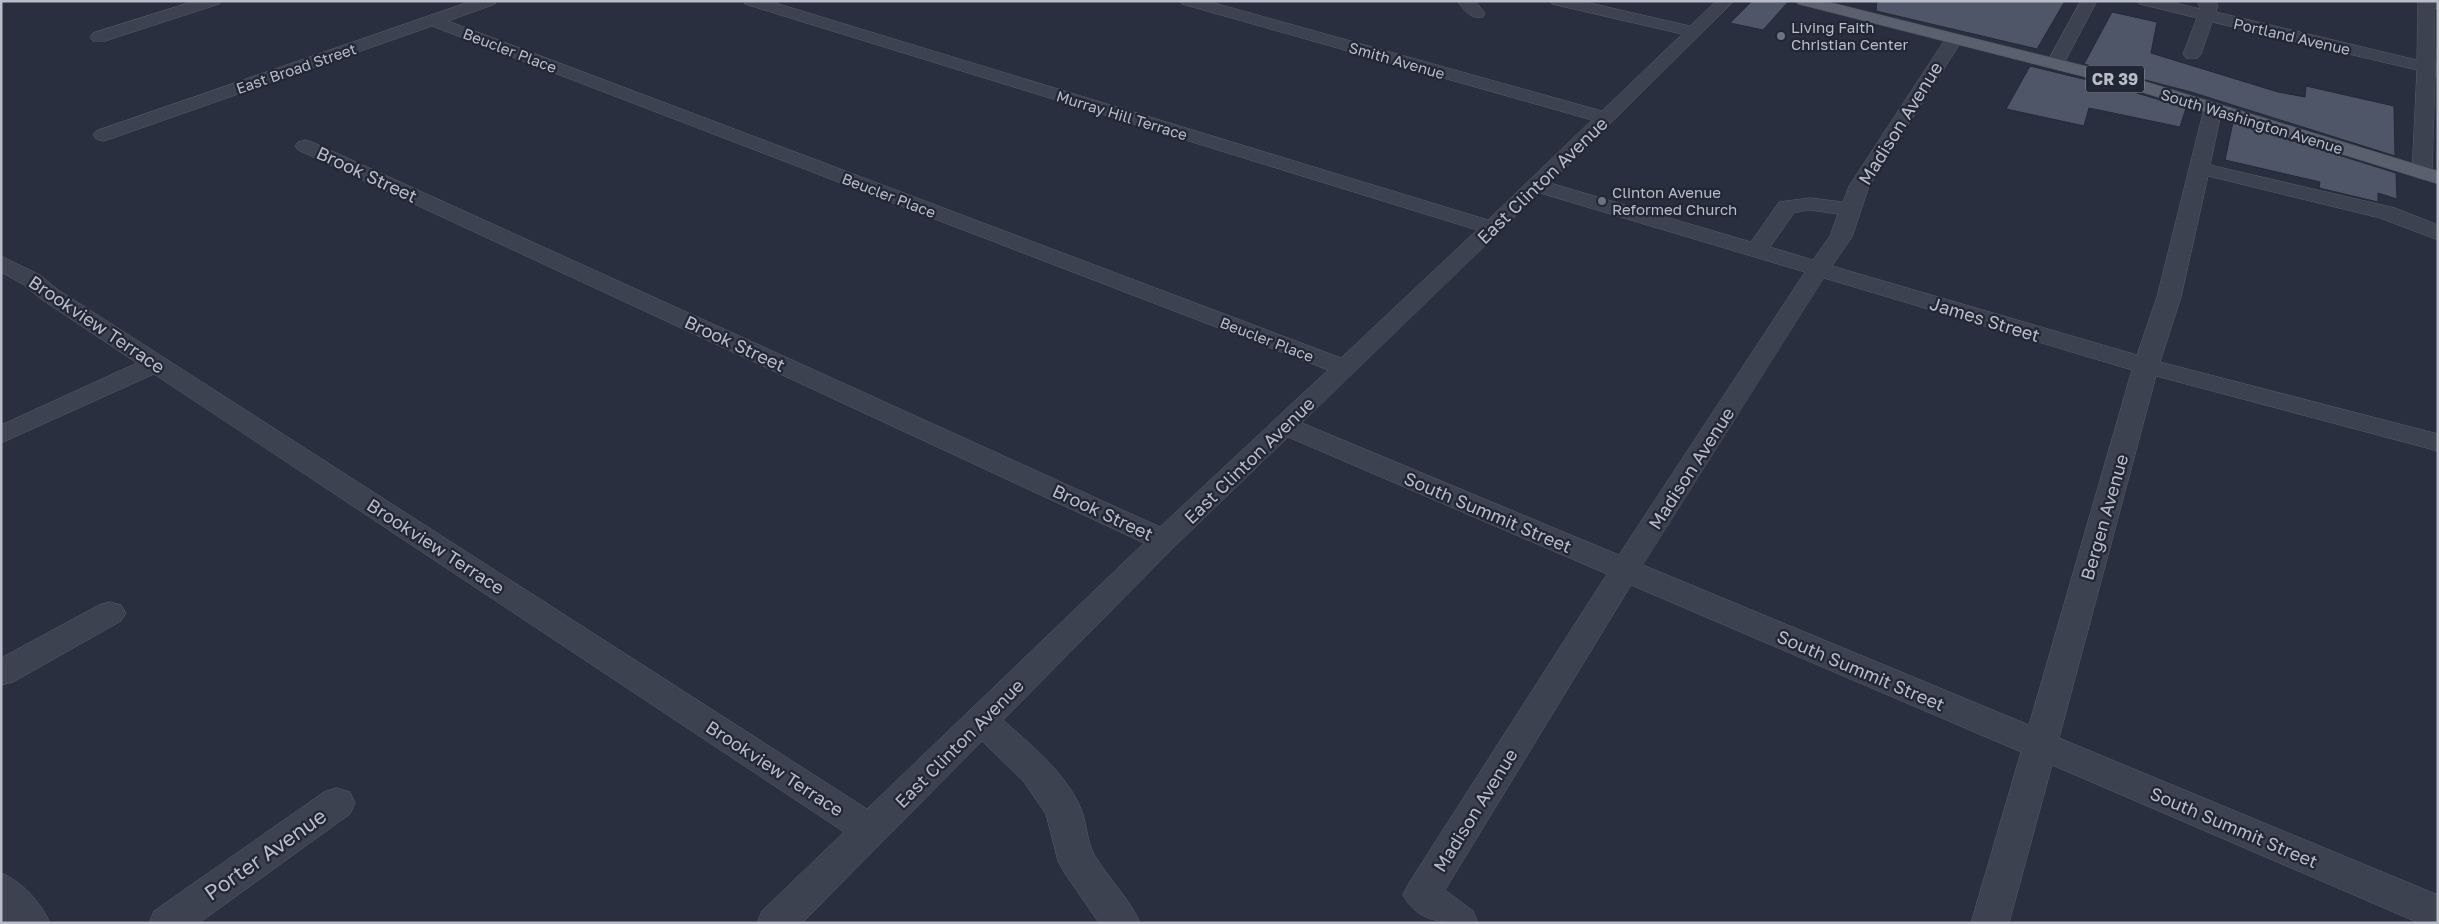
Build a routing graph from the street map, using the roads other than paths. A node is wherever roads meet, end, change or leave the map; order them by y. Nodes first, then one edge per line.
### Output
1 (213, 1) edge
2 (489, 1) edge
3 (751, 1) edge
4 (1188, 1) edge
5 (1465, 1) edge
6 (1558, 1) edge
7 (1726, 1) edge
8 (1804, 1) edge
9 (2089, 1) edge
10 (2146, 1) edge
11 (2426, 1) edge
12 (2438, 4) edge
13 (1595, 5) edge
14 (2203, 8) edge
15 (1477, 13) dead end
16 (433, 21) junction
17 (1694, 32) junction
18 (99, 37) dead end
19 (1954, 39) junction
20 (2192, 54) dead end
21 (2056, 63) junction
22 (2432, 69) edge
23 (2213, 109) junction
24 (1605, 118) junction
25 (103, 135) dead end
26 (305, 146) dead end
27 (2199, 168) junction
28 (2430, 176) edge
29 (1535, 185) junction
30 (1851, 209) junction
31 (1492, 228) junction
32 (2438, 234) edge
33 (1756, 251) junction
34 (3, 265) edge
35 (1818, 269) junction
36 (156, 364) junction
37 (2146, 366) junction
38 (1345, 368) junction
39 (1285, 426) junction
40 (1, 435) edge
41 (2438, 444) edge
42 (1164, 540) junction
43 (1625, 570) junction
44 (110, 613) dead end
45 (1, 673) edge
46 (982, 720) junction
47 (2041, 746) junction
48 (337, 803) dead end
49 (870, 830) junction
50 (1, 890) edge
51 (2438, 913) edge
52 (779, 922) edge
53 (31, 923) edge
54 (168, 923) edge
55 (1121, 923) edge
56 (1459, 923) edge
57 (1990, 923) edge

1 - 18 street
2 - 16 street, East Broad Street
3 - 31 street, Murray Hill Terrace
4 - 24 street, Smith Avenue
5 - 15 street
6 - 13 street
7 - 17 street, East Clinton Avenue
8 - 19 main road, South Washington Avenue / CR 39
9 - 21 street
10 - 14 street, Portland Avenue
11 - 12 street
11 - 22 street
13 - 17 street
14 - 20 street
14 - 22 street, Portland Avenue
16 - 25 street, East Broad Street
16 - 38 street, Beucler Place
17 - 24 street, East Clinton Avenue
19 - 21 main road, South Washington Avenue / CR 39
19 - 30 street, Madison Avenue
21 - 23 main road, South Washington Avenue / CR 39
22 - 28 street
23 - 27 street, Bergen Avenue
23 - 28 main road, South Washington Avenue / CR 39
24 - 29 street, East Clinton Avenue
26 - 42 street, Brook Street
27 - 32 street
27 - 37 street, Bergen Avenue
29 - 31 street, East Clinton Avenue
29 - 33 street, James Street
30 - 33 street
30 - 35 street, Madison Avenue
31 - 38 street, East Clinton Avenue
33 - 35 street, James Street
34 - 36 street, Brookview Terrace
35 - 37 street, James Street
35 - 43 street, Madison Avenue
36 - 40 street
36 - 49 street, Brookview Terrace
37 - 41 street, James Street
37 - 47 street, Bergen Avenue
38 - 39 street, East Clinton Avenue
39 - 42 street, East Clinton Avenue
39 - 43 street, South Summit Street
42 - 46 street, East Clinton Avenue
43 - 47 street, South Summit Street
43 - 56 street, Madison Avenue
44 - 45 street
46 - 49 street, East Clinton Avenue
46 - 55 street
47 - 51 street, South Summit Street
47 - 57 street, Bergen Avenue
48 - 54 street, Porter Avenue
49 - 52 street, East Clinton Avenue
50 - 53 street

